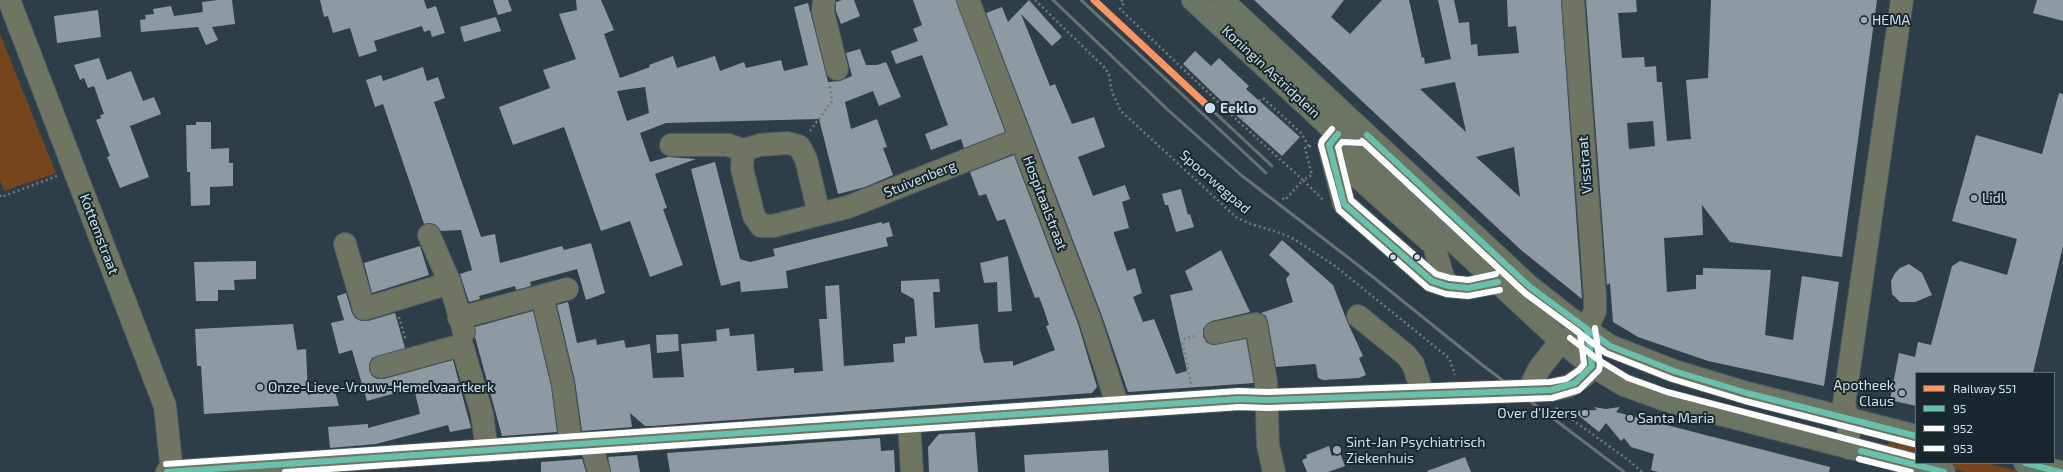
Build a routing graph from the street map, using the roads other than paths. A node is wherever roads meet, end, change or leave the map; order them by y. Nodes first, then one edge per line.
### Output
1 (9, 0) edge
2 (824, 0) edge
3 (968, 0) edge
4 (1193, 0) edge
5 (1222, 0) edge
6 (1573, 0) edge
7 (1902, 0) edge
8 (837, 69) road end
9 (1367, 135) junction
10 (1020, 139) junction
11 (671, 145) dead end
12 (1322, 145) junction
13 (743, 150) junction
14 (1354, 173) junction
15 (1378, 195) junction
16 (819, 214) junction
17 (1402, 216) junction
18 (1375, 231) junction
19 (429, 235) dead end
20 (345, 244) dead end
21 (1408, 260) junction
22 (1498, 282) junction
23 (450, 283) junction
24 (1440, 283) junction
25 (567, 289) dead end
26 (542, 296) junction
27 (1358, 316) dead end
28 (459, 318) junction
29 (1587, 329) junction
30 (1215, 333) road end
31 (1561, 341) junction
32 (462, 345) junction
33 (1592, 366) junction
34 (381, 367) dead end
35 (1529, 390) junction
36 (1423, 394) junction
37 (1267, 400) junction
38 (1118, 407) junction
39 (1848, 418) junction
40 (909, 422) junction
41 (1915, 436) edge
42 (581, 445) junction
43 (1849, 448) junction
44 (487, 452) junction
45 (2029, 464) edge
46 (2056, 471) edge
47 (168, 472) edge
48 (172, 472) edge
49 (599, 472) edge
50 (912, 472) edge
51 (1274, 472) edge
52 (1944, 472) edge

1 - 48 street, Kottemstraat
2 - 8 street
3 - 10 street, Hospitaalstraat
4 - 12 main road, Koningin Astridplein
5 - 9 main road, Koningin Astridplein
6 - 29 street, Visstraat
7 - 39 street
9 - 12 street
9 - 29 main road, Koningin Astridplein
10 - 16 street, Stuivenberg
10 - 38 street, Hospitaalstraat
11 - 13 street
12 - 14 street
12 - 18 street
12 - 22 main road, Koningin Astridplein
13 - 16 street
13 - 16 street, Stuivenberg
14 - 15 street
14 - 18 street
15 - 17 street
15 - 18 street
15 - 21 street
17 - 21 street
17 - 24 street
18 - 21 street
19 - 23 street
20 - 23 street
21 - 24 street
22 - 24 street
22 - 31 main road, Koningin Astridplein
23 - 28 street
25 - 26 street
26 - 28 street
26 - 42 street
27 - 36 street
28 - 32 street
29 - 31 street
29 - 33 street
29 - 39 main road, Koningin Astridplein
30 - 37 street
31 - 33 main road, Koningin Astridplein
31 - 35 street
32 - 34 street
32 - 44 street
33 - 35 street
33 - 43 main road, Koningin Astridplein
35 - 36 street
36 - 37 street
37 - 38 street
37 - 51 street
38 - 40 street
39 - 41 main road, Koningin Astridplein
39 - 43 street
40 - 42 street
40 - 50 street
42 - 44 street
42 - 49 street
43 - 52 main road, Koningin Astridplein
44 - 48 street
45 - 46 main road
47 - 48 street

